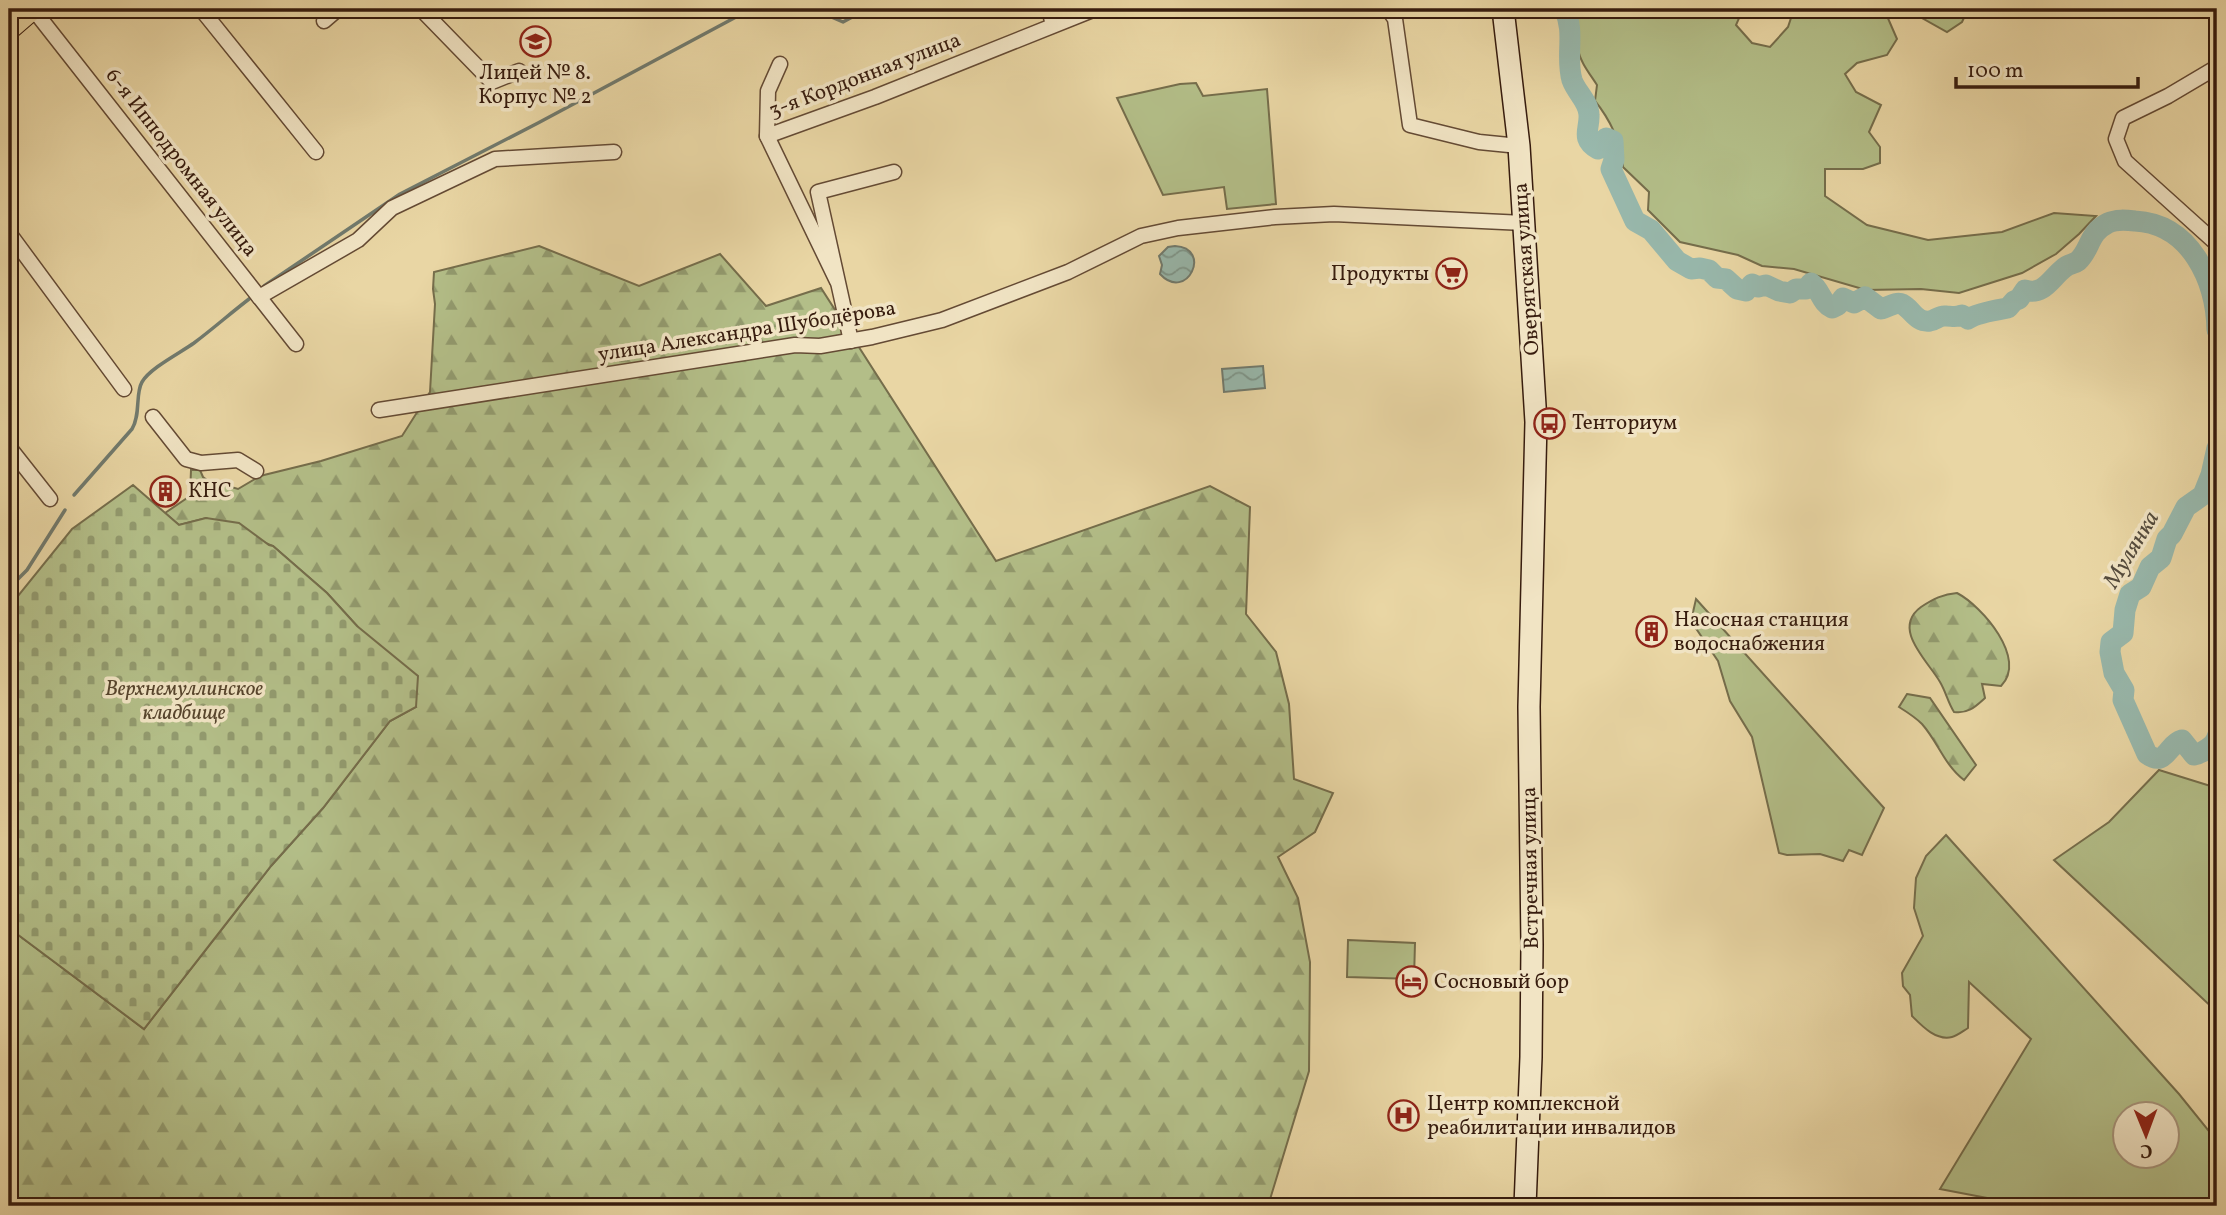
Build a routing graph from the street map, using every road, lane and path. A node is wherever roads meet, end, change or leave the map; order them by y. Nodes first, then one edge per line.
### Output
1 (32, 9) edge
2 (201, 9) edge
3 (338, 9) edge
4 (421, 9) edge
5 (1049, 9) edge
6 (1095, 9) edge
7 (1388, 9) edge
8 (1503, 9) edge
9 (324, 21) dead end
10 (1053, 25) junction
11 (9, 28) edge
12 (780, 64) dead end
13 (2217, 67) edge
14 (519, 71) dead end
15 (767, 136) junction
16 (1518, 146) junction
17 (316, 152) dead end
18 (614, 152) dead end
19 (894, 172) dead end
20 (1524, 223) junction
21 (9, 233) edge
22 (2217, 244) edge
23 (837, 281) junction
24 (264, 303) junction
25 (851, 341) junction
26 (296, 344) dead end
27 (124, 389) dead end
28 (379, 410) dead end
29 (153, 417) dead end
30 (9, 447) edge
31 (256, 471) dead end
32 (50, 499) dead end
33 (1534, 529) joint
34 (1525, 1206) edge

1 - 11 main road
1 - 24 street, 6-я Ипподромная улица
2 - 17 street
3 - 9 street
4 - 14 street
5 - 10 street
6 - 10 street, 3-я Кордонная улица
7 - 16 street
8 - 16 main road, Оверятская улица
10 - 15 street, 3-я Кордонная улица
12 - 15 street
13 - 22 street
15 - 23 street
16 - 20 main road, Оверятская улица
18 - 24 street
19 - 23 street
20 - 25 street, улица Александра Шубодёрова
20 - 33 main road, Оверятская улица
21 - 27 street
23 - 25 street
24 - 26 street, 6-я Ипподромная улица
25 - 28 street, улица Александра Шубодёрова
29 - 31 street
30 - 32 street
33 - 34 main road, Встречная улица

